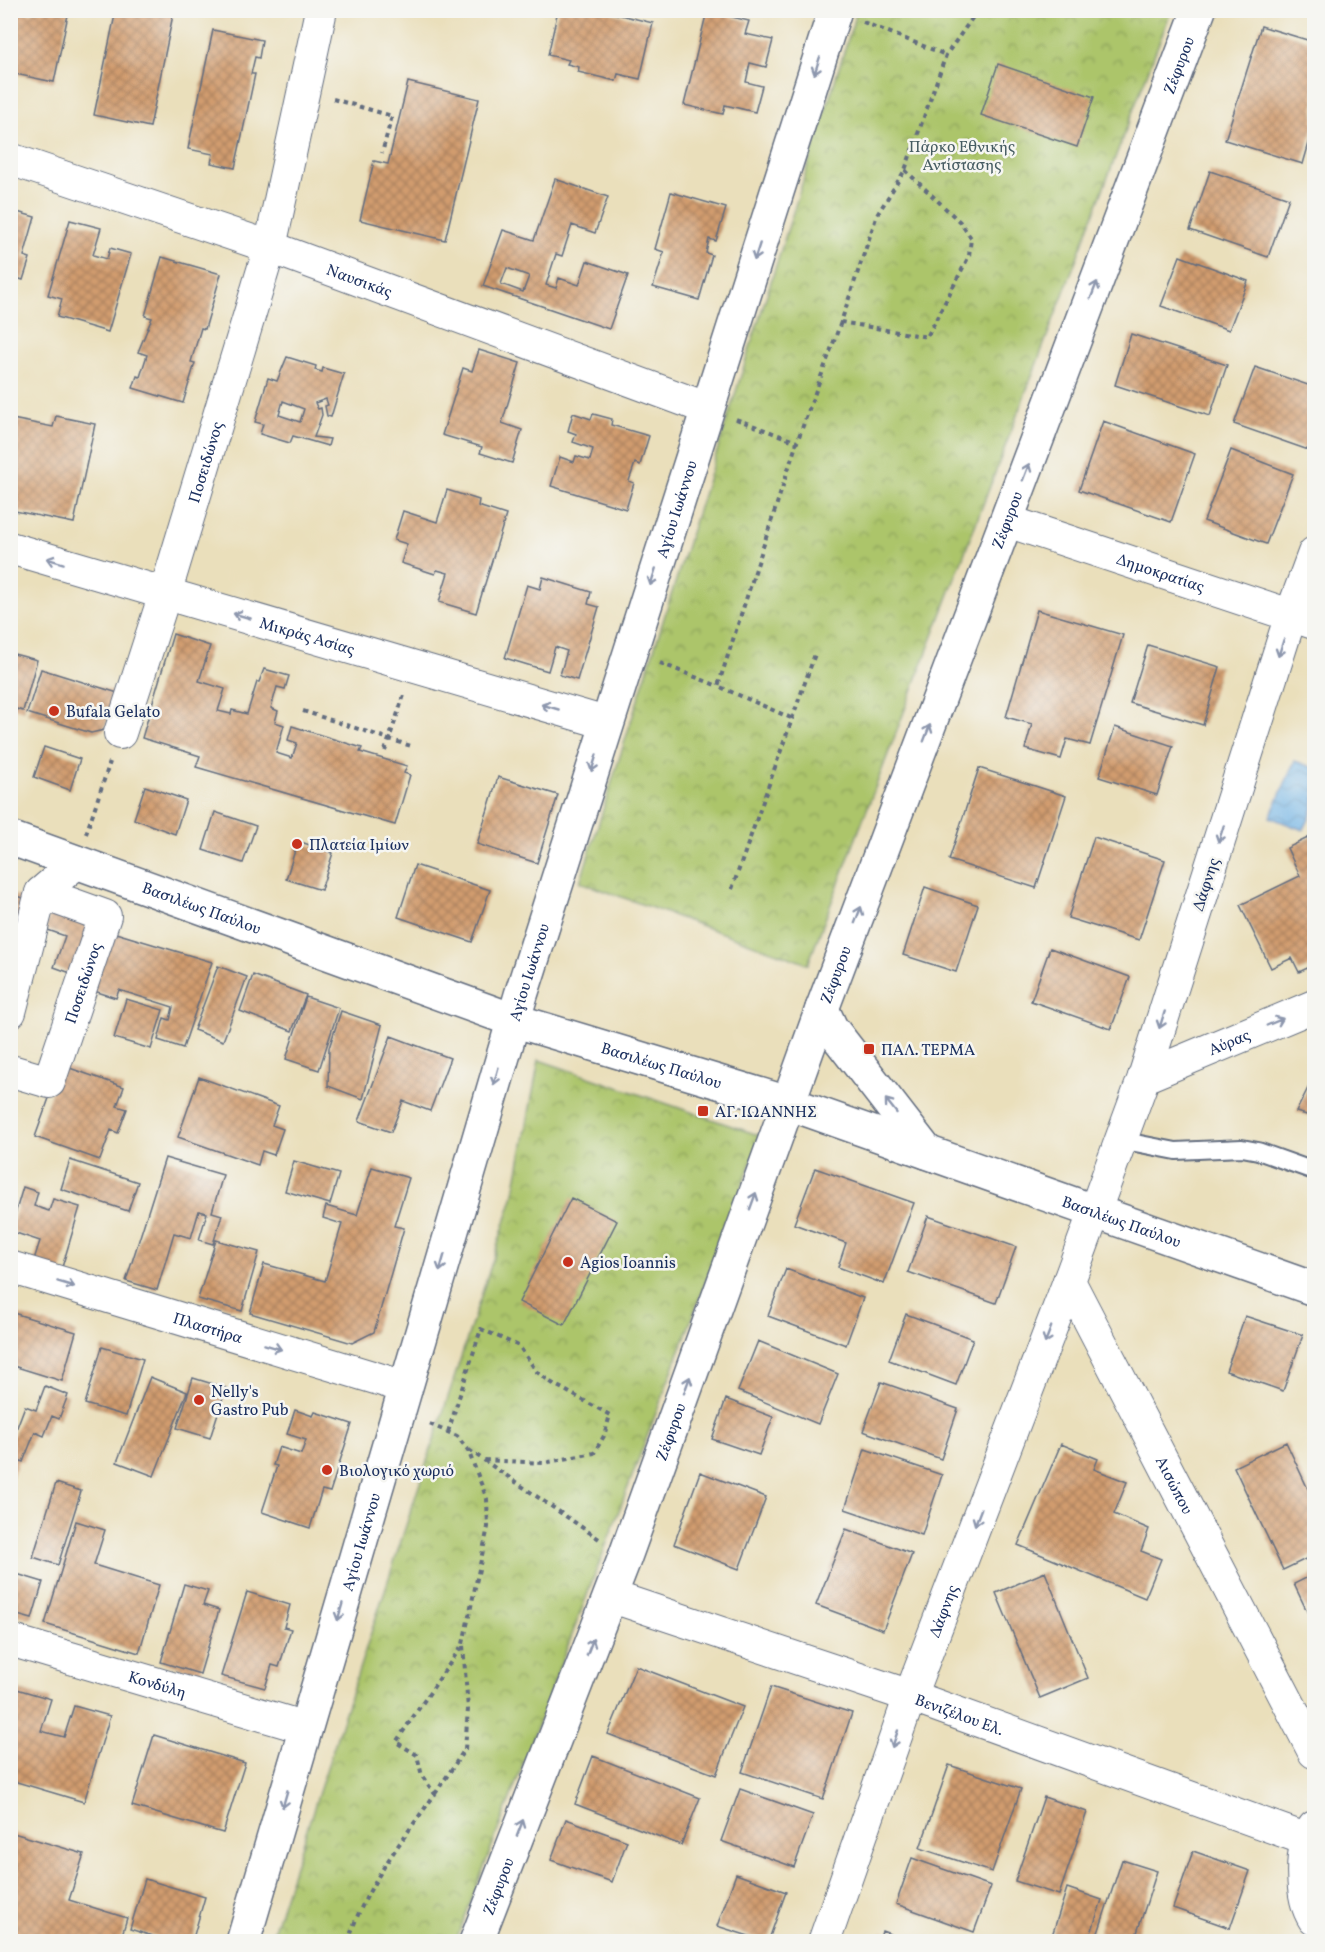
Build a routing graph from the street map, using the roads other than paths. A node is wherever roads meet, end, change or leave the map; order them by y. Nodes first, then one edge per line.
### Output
1 (321, 10) edge
2 (1199, 10) edge
3 (835, 11) edge
4 (10, 159) edge
5 (270, 247) junction
6 (706, 408) junction
7 (1007, 521) junction
8 (10, 548) edge
9 (1314, 554) edge
10 (165, 594) junction
11 (1303, 619) edge
12 (606, 723) junction
13 (120, 733) road end
14 (10, 838) edge
15 (77, 862) junction
16 (41, 893) junction
17 (1314, 1006) edge
18 (822, 1009) junction
19 (10, 1012) edge
20 (513, 1020) junction
21 (12, 1077) edge
22 (1144, 1077) junction
23 (788, 1103) junction
24 (1120, 1140) junction
25 (927, 1152) junction
26 (1314, 1171) edge
27 (1092, 1212) junction
28 (10, 1267) edge
29 (1069, 1281) junction
30 (1314, 1289) edge
31 (402, 1399) junction
32 (610, 1596) junction
33 (10, 1640) edge
34 (910, 1696) junction
35 (306, 1728) junction
36 (1314, 1752) edge
37 (1311, 1834) edge
38 (1314, 1919) edge
39 (243, 1941) edge
40 (476, 1941) edge
41 (824, 1941) edge

1 - 5 street, Ποσειδώνος
7 -> 2 street, Ζέφυρου
3 -> 6 street, Αγίου Ιωάννου
4 - 5 street, Ναυσικάς
5 - 6 street, Ναυσικάς
5 - 10 street, Ποσειδώνος
6 -> 12 street, Αγίου Ιωάννου
7 - 11 street, Δημοκρατίας
18 -> 7 street, Ζέφυρου
10 -> 8 street, Μικράς Ασίας
9 - 11 street, Δάφνης
12 -> 10 street, Μικράς Ασίας
10 - 13 street, Ποσειδώνος
11 -> 22 street, Δάφνης
12 -> 20 street, Αγίου Ιωάννου
14 - 15 street, Βασιλέως Παύλου
15 - 16 street
15 - 20 street, Βασιλέως Παύλου
16 - 19 street
16 - 21 street, Ποσειδώνος
22 -> 17 street, Αύρας
18 - 23 street, Ζέφυρου
25 -> 18 street
20 - 23 street, Βασιλέως Παύλου
20 -> 31 street, Αγίου Ιωάννου
22 - 24 street, Δάφνης
23 - 25 street, Βασιλέως Παύλου
32 -> 23 street, Ζέφυρου
24 - 26 lane
24 - 27 street, Δάφνης
25 - 27 street, Βασιλέως Παύλου
27 - 29 street
27 - 30 street, Βασιλέως Παύλου
28 -> 31 street, Πλαστήρα
29 -> 34 street, Δάφνης
29 - 36 street, Αισώπου
31 -> 35 street, Αγίου Ιωάννου
32 - 34 street, Βενιζέλου Ελ.
40 -> 32 street, Ζέφυρου
33 - 35 street, Κονδύλη
34 - 37 street, Βενιζέλου Ελ.
34 -> 41 street, Δάφνης
35 -> 39 street, Αγίου Ιωάννου
37 - 38 street

